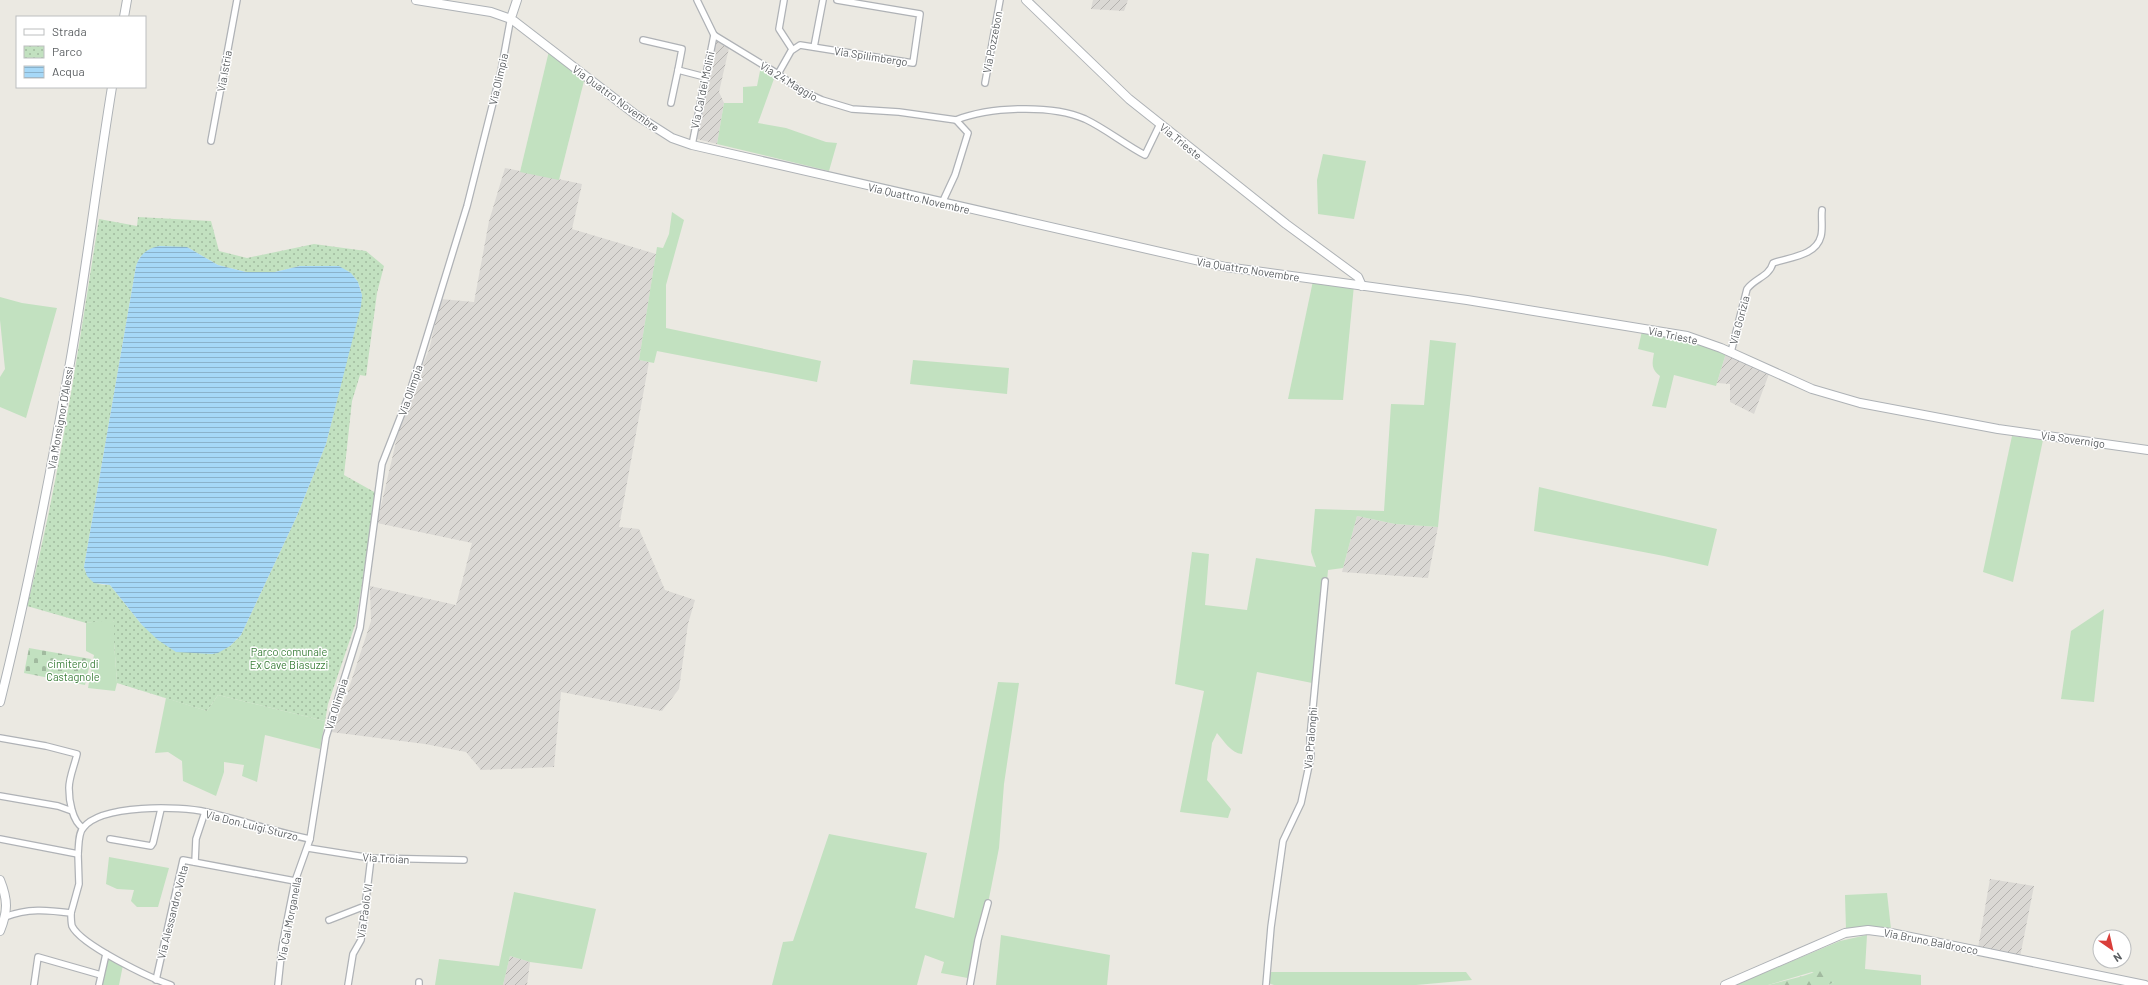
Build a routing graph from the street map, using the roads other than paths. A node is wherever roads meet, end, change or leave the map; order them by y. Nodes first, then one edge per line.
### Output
1 (126, 0) edge
2 (237, 0) edge
3 (416, 0) edge
4 (517, 0) edge
5 (697, 0) edge
6 (784, 0) edge
7 (823, 0) edge
8 (837, 0) edge
9 (1000, 0) edge
10 (1026, 0) edge
11 (124, 16) edge
12 (511, 19) junction
13 (714, 36) junction
14 (643, 40) dead end
15 (814, 47) junction
16 (792, 49) junction
17 (678, 70) junction
18 (778, 74) junction
19 (705, 77) junction
20 (985, 84) dead end
21 (112, 88) edge
22 (671, 103) dead end
23 (956, 120) junction
24 (1160, 124) junction
25 (211, 142) dead end
26 (692, 144) junction
27 (942, 203) junction
28 (1822, 210) dead end
29 (1346, 270) junction
30 (1350, 284) junction
31 (1362, 286) junction
32 (1731, 352) junction
33 (1998, 429) joint
34 (2148, 450) edge
35 (1325, 581) dead end
36 (0, 702) edge
37 (0, 738) edge
38 (322, 760) joint
39 (0, 796) edge
40 (161, 809) junction
41 (72, 811) junction
42 (205, 812) junction
43 (83, 828) junction
44 (0, 839) edge
45 (110, 839) dead end
46 (310, 839) junction
47 (308, 848) junction
48 (78, 854) junction
49 (371, 858) junction
50 (464, 860) dead end
51 (194, 862) junction
52 (0, 880) edge
53 (295, 881) junction
54 (988, 903) dead end
55 (365, 906) junction
56 (71, 913) junction
57 (329, 920) dead end
58 (2, 924) edge
59 (106, 954) junction
60 (100, 975) junction
61 (156, 980) junction
62 (34, 985) edge
63 (99, 985) edge
64 (171, 985) edge
65 (278, 985) edge
66 (348, 985) edge
67 (970, 985) edge
68 (1266, 985) edge
69 (1725, 985) edge
70 (2145, 985) edge

1 - 11 main road
2 - 25 street, Via Istria
3 - 12 main road, Via Quattro Novembre
4 - 12 main road, Via Olimpia
5 - 13 street
6 - 16 street
7 - 15 street
8 - 15 street, Via Spilimbergo
9 - 20 street, Via Pozzebon
10 - 24 main road, Via Trieste
12 - 26 main road, Via Quattro Novembre
12 - 38 street, Via Olimpia
13 - 18 street, Via 24 Maggio
13 - 19 street, Via Cal dei Molini
14 - 17 street
15 - 16 street, Via Spilimbergo
16 - 18 street
17 - 19 street
17 - 22 street
18 - 23 street, Via 24 Maggio
19 - 26 street, Via Cal dei Molini
21 - 36 main road, Via Monsignor D'Alessi
23 - 24 street, Via 24 Maggio
23 - 27 street
24 - 29 main road, Via Trieste
26 - 27 main road, Via Quattro Novembre
27 - 30 main road, Via Quattro Novembre
28 - 32 street, Via Gorizia
29 - 30 main road
29 - 31 main road, Via Trieste
30 - 31 main road, Via Quattro Novembre
31 - 32 main road, Via Trieste
32 - 33 main road, Via Trieste
33 - 34 main road, Via Sovernigo
35 - 68 street, Via Pralonghi
37 - 41 street
38 - 46 street, Via Cal Morganella
39 - 41 street
40 - 42 street, Via Don Luigi Sturzo
40 - 43 street, Via Don Luigi Sturzo
40 - 45 street
41 - 43 street
42 - 46 street, Via Don Luigi Sturzo
42 - 51 street
43 - 48 street
44 - 48 street
46 - 47 street, Via Cal Morganella
47 - 49 street, Via Troian
47 - 53 street, Via Cal Morganella
48 - 56 street
49 - 50 street, Via Troian
49 - 55 street, Via Paolo VI
51 - 53 street, Via Alessandro Volta
51 - 61 street, Via Alessandro Volta
52 - 58 main road
53 - 65 street, Via Cal Morganella
54 - 67 street
55 - 57 street
55 - 66 street, Via Paolo VI
56 - 58 street
56 - 59 street
59 - 60 street
59 - 61 street
60 - 62 street
60 - 63 street
61 - 64 street
69 - 70 main road, Via Bruno Baldrocco

